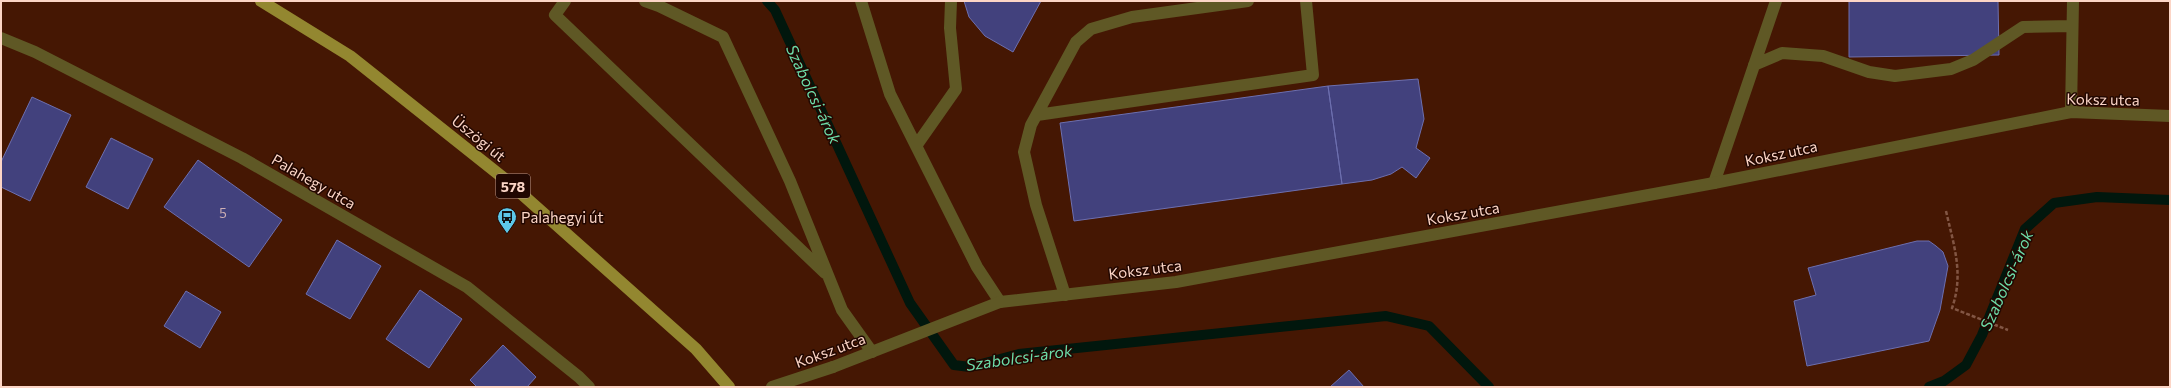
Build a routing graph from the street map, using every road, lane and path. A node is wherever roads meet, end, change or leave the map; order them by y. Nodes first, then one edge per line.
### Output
1 (261, 1) edge
2 (565, 1) edge
3 (645, 1) edge
4 (862, 1) edge
5 (950, 1) edge
6 (1248, 1) edge
7 (1306, 1) edge
8 (1776, 1) edge
9 (2073, 1) edge
10 (2072, 26) junction
11 (1, 38) edge
12 (1754, 65) junction
13 (2071, 112) junction
14 (1037, 115) junction
15 (2170, 116) edge
16 (916, 146) junction
17 (1714, 183) junction
18 (1946, 211) dead end
19 (828, 277) junction
20 (1065, 295) junction
21 (1000, 302) junction
22 (2008, 330) dead end
23 (872, 352) junction
24 (589, 387) edge
25 (729, 387) edge
26 (772, 387) edge

1 - 25 main road, Üszögi út / 578
2 - 19 street
3 - 19 street
4 - 16 street
5 - 16 street
6 - 14 street
7 - 14 street
8 - 12 street
9 - 10 street
10 - 12 street
10 - 13 street
11 - 24 street, Palahegy utca
12 - 17 street
13 - 15 street, Koksz utca
13 - 17 street, Koksz utca
14 - 20 street
16 - 21 street
17 - 20 street, Koksz utca
18 - 22 path
19 - 23 street
20 - 21 street, Koksz utca
21 - 23 street, Koksz utca
23 - 26 street, Koksz utca

